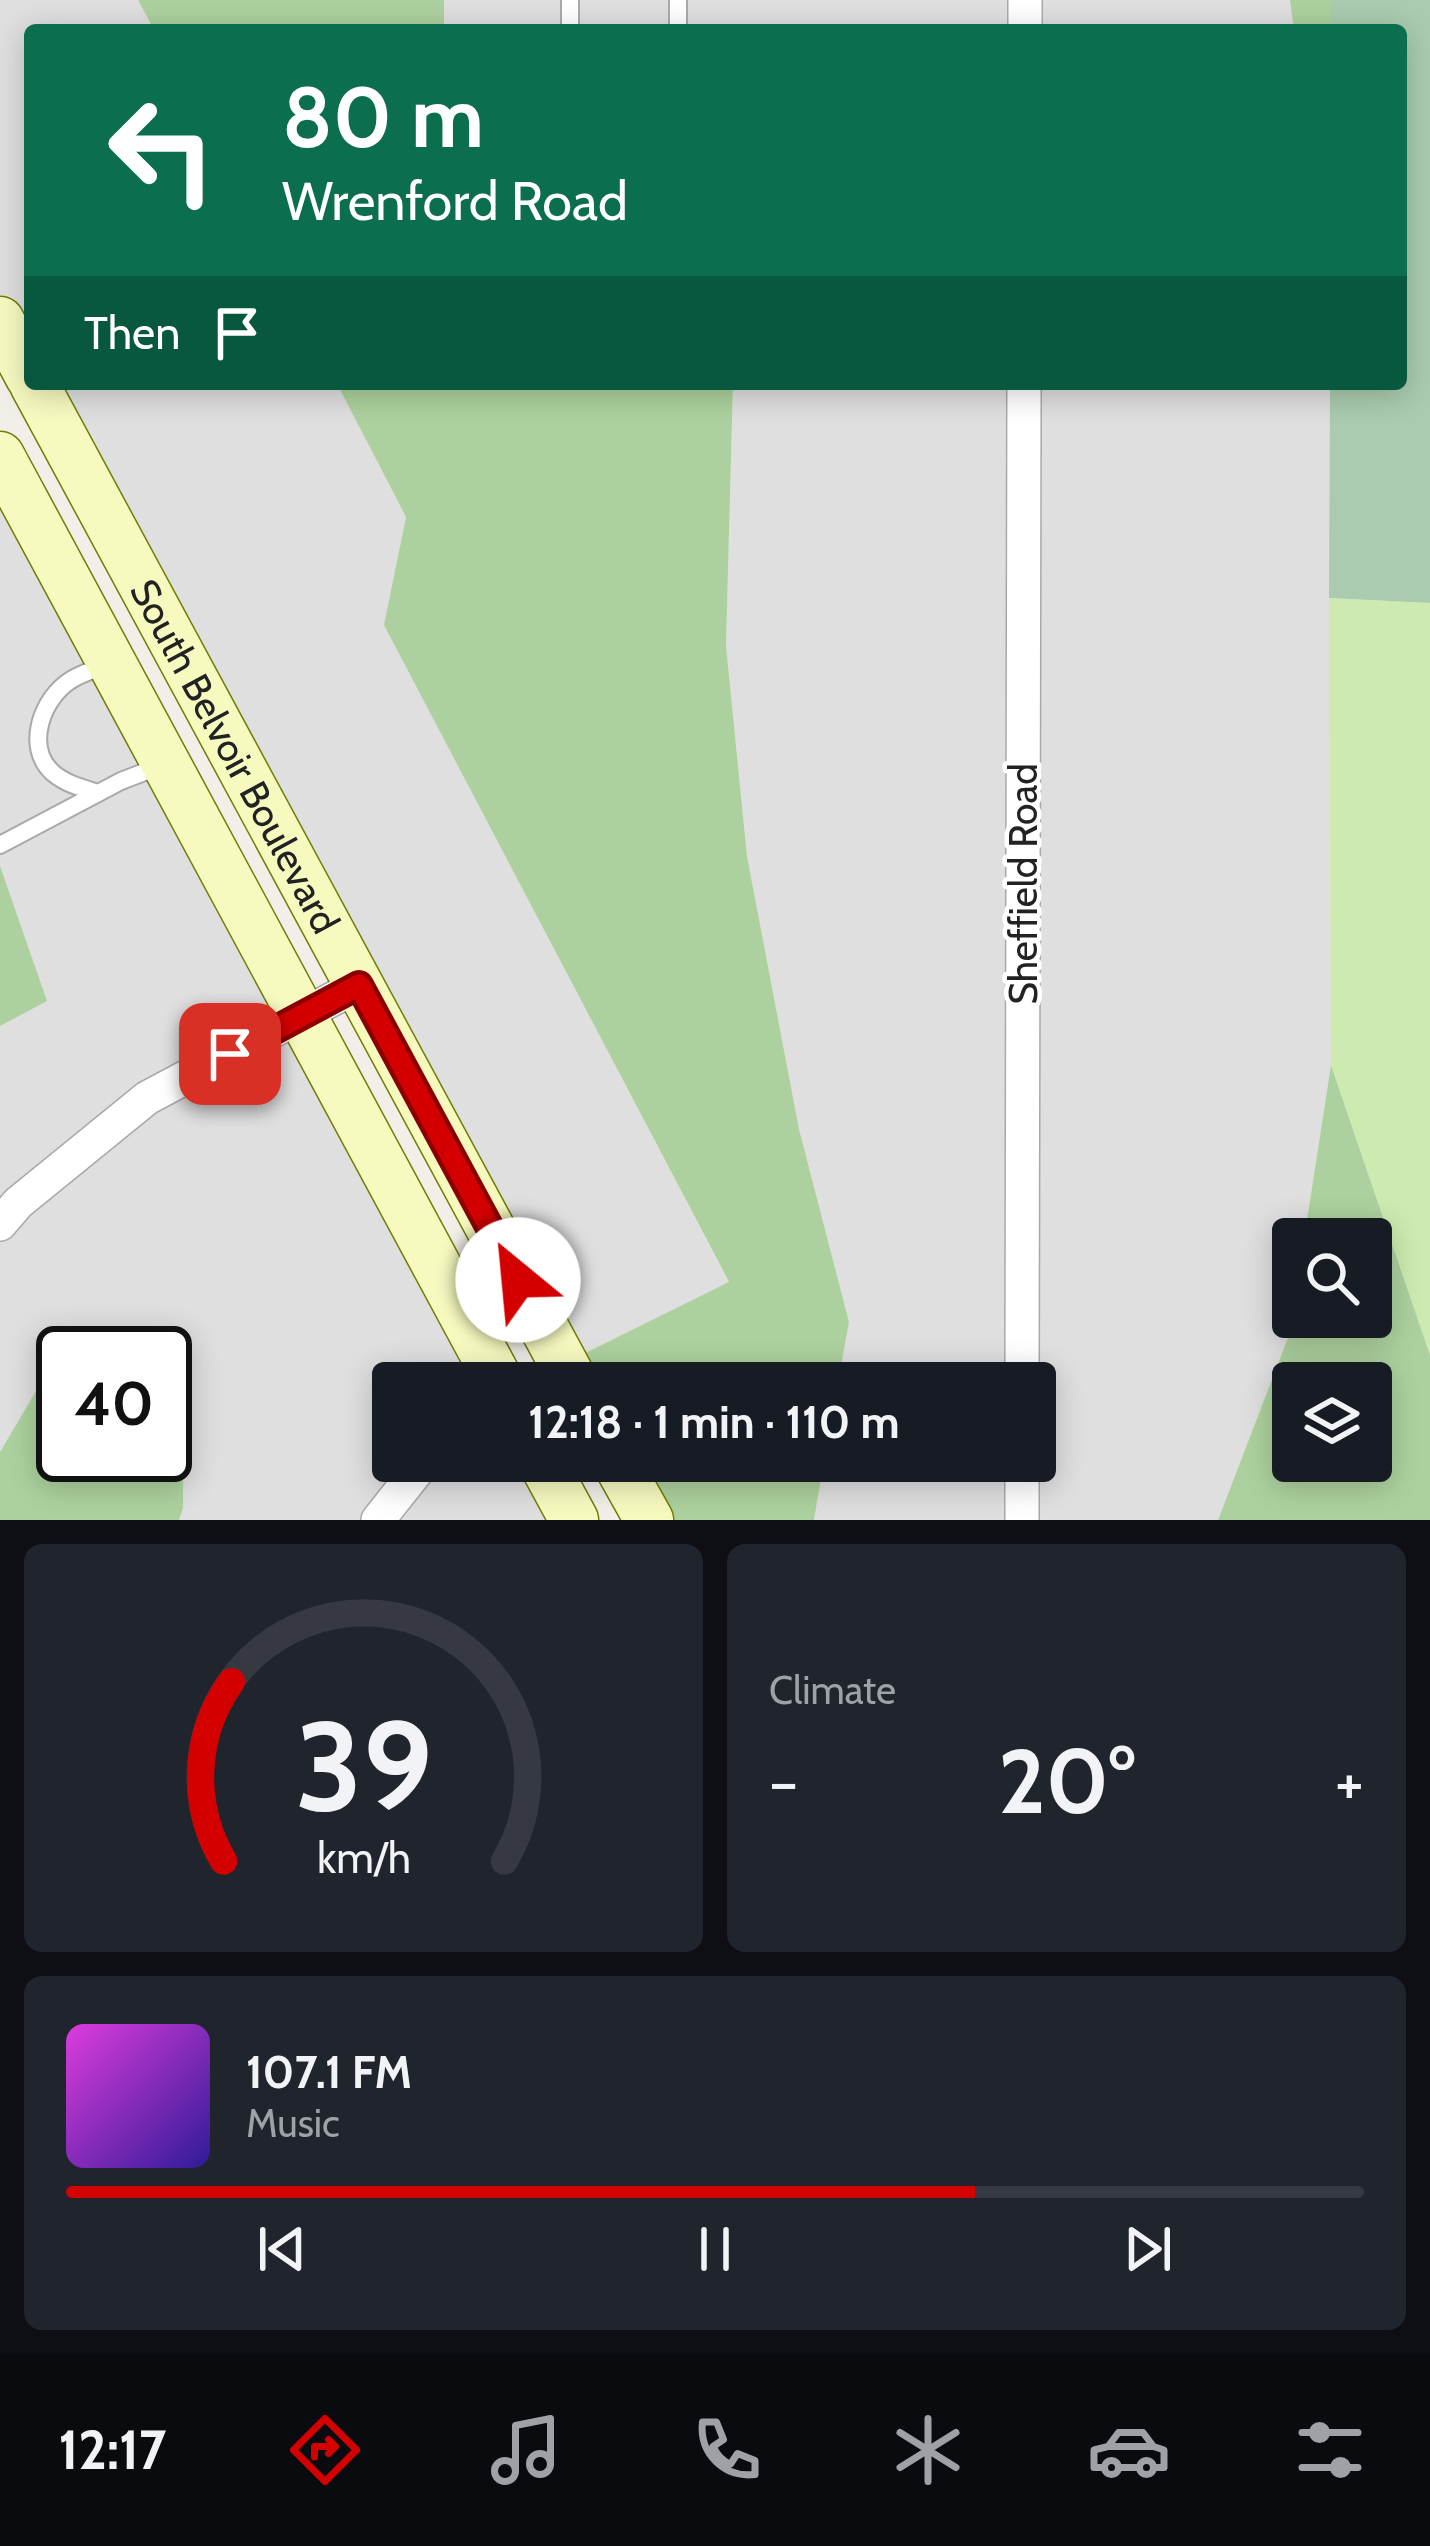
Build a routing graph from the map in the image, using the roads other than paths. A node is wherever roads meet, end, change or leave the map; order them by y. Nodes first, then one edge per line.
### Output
1 (0, 321) edge
2 (24, 365) edge
3 (37, 390) edge
4 (1024, 390) edge
5 (0, 456) edge
6 (113, 663) junction
7 (166, 763) junction
8 (98, 793) junction
9 (0, 844) edge
10 (359, 985) junction
11 (300, 1016) junction
12 (0, 1224) edge
13 (489, 1362) edge
14 (562, 1362) edge
15 (1022, 1362) edge
16 (408, 1482) edge
17 (553, 1482) edge
18 (628, 1482) edge
19 (1022, 1482) edge
20 (379, 1520) edge
21 (574, 1520) edge
22 (649, 1520) edge
23 (1022, 1520) edge

1 - 2 street, South Belvoir Boulevard
3 - 10 street, South Belvoir Boulevard
4 - 15 street, Sheffield Road
5 - 6 street, South Belvoir Boulevard
6 - 7 street, South Belvoir Boulevard
6 - 8 lane
7 - 8 lane
7 - 11 street, South Belvoir Boulevard
8 - 9 lane
10 - 11 street
10 - 14 street, South Belvoir Boulevard
11 - 12 street
11 - 13 street, South Belvoir Boulevard
16 - 20 street
17 - 21 street
18 - 22 street
19 - 23 street

